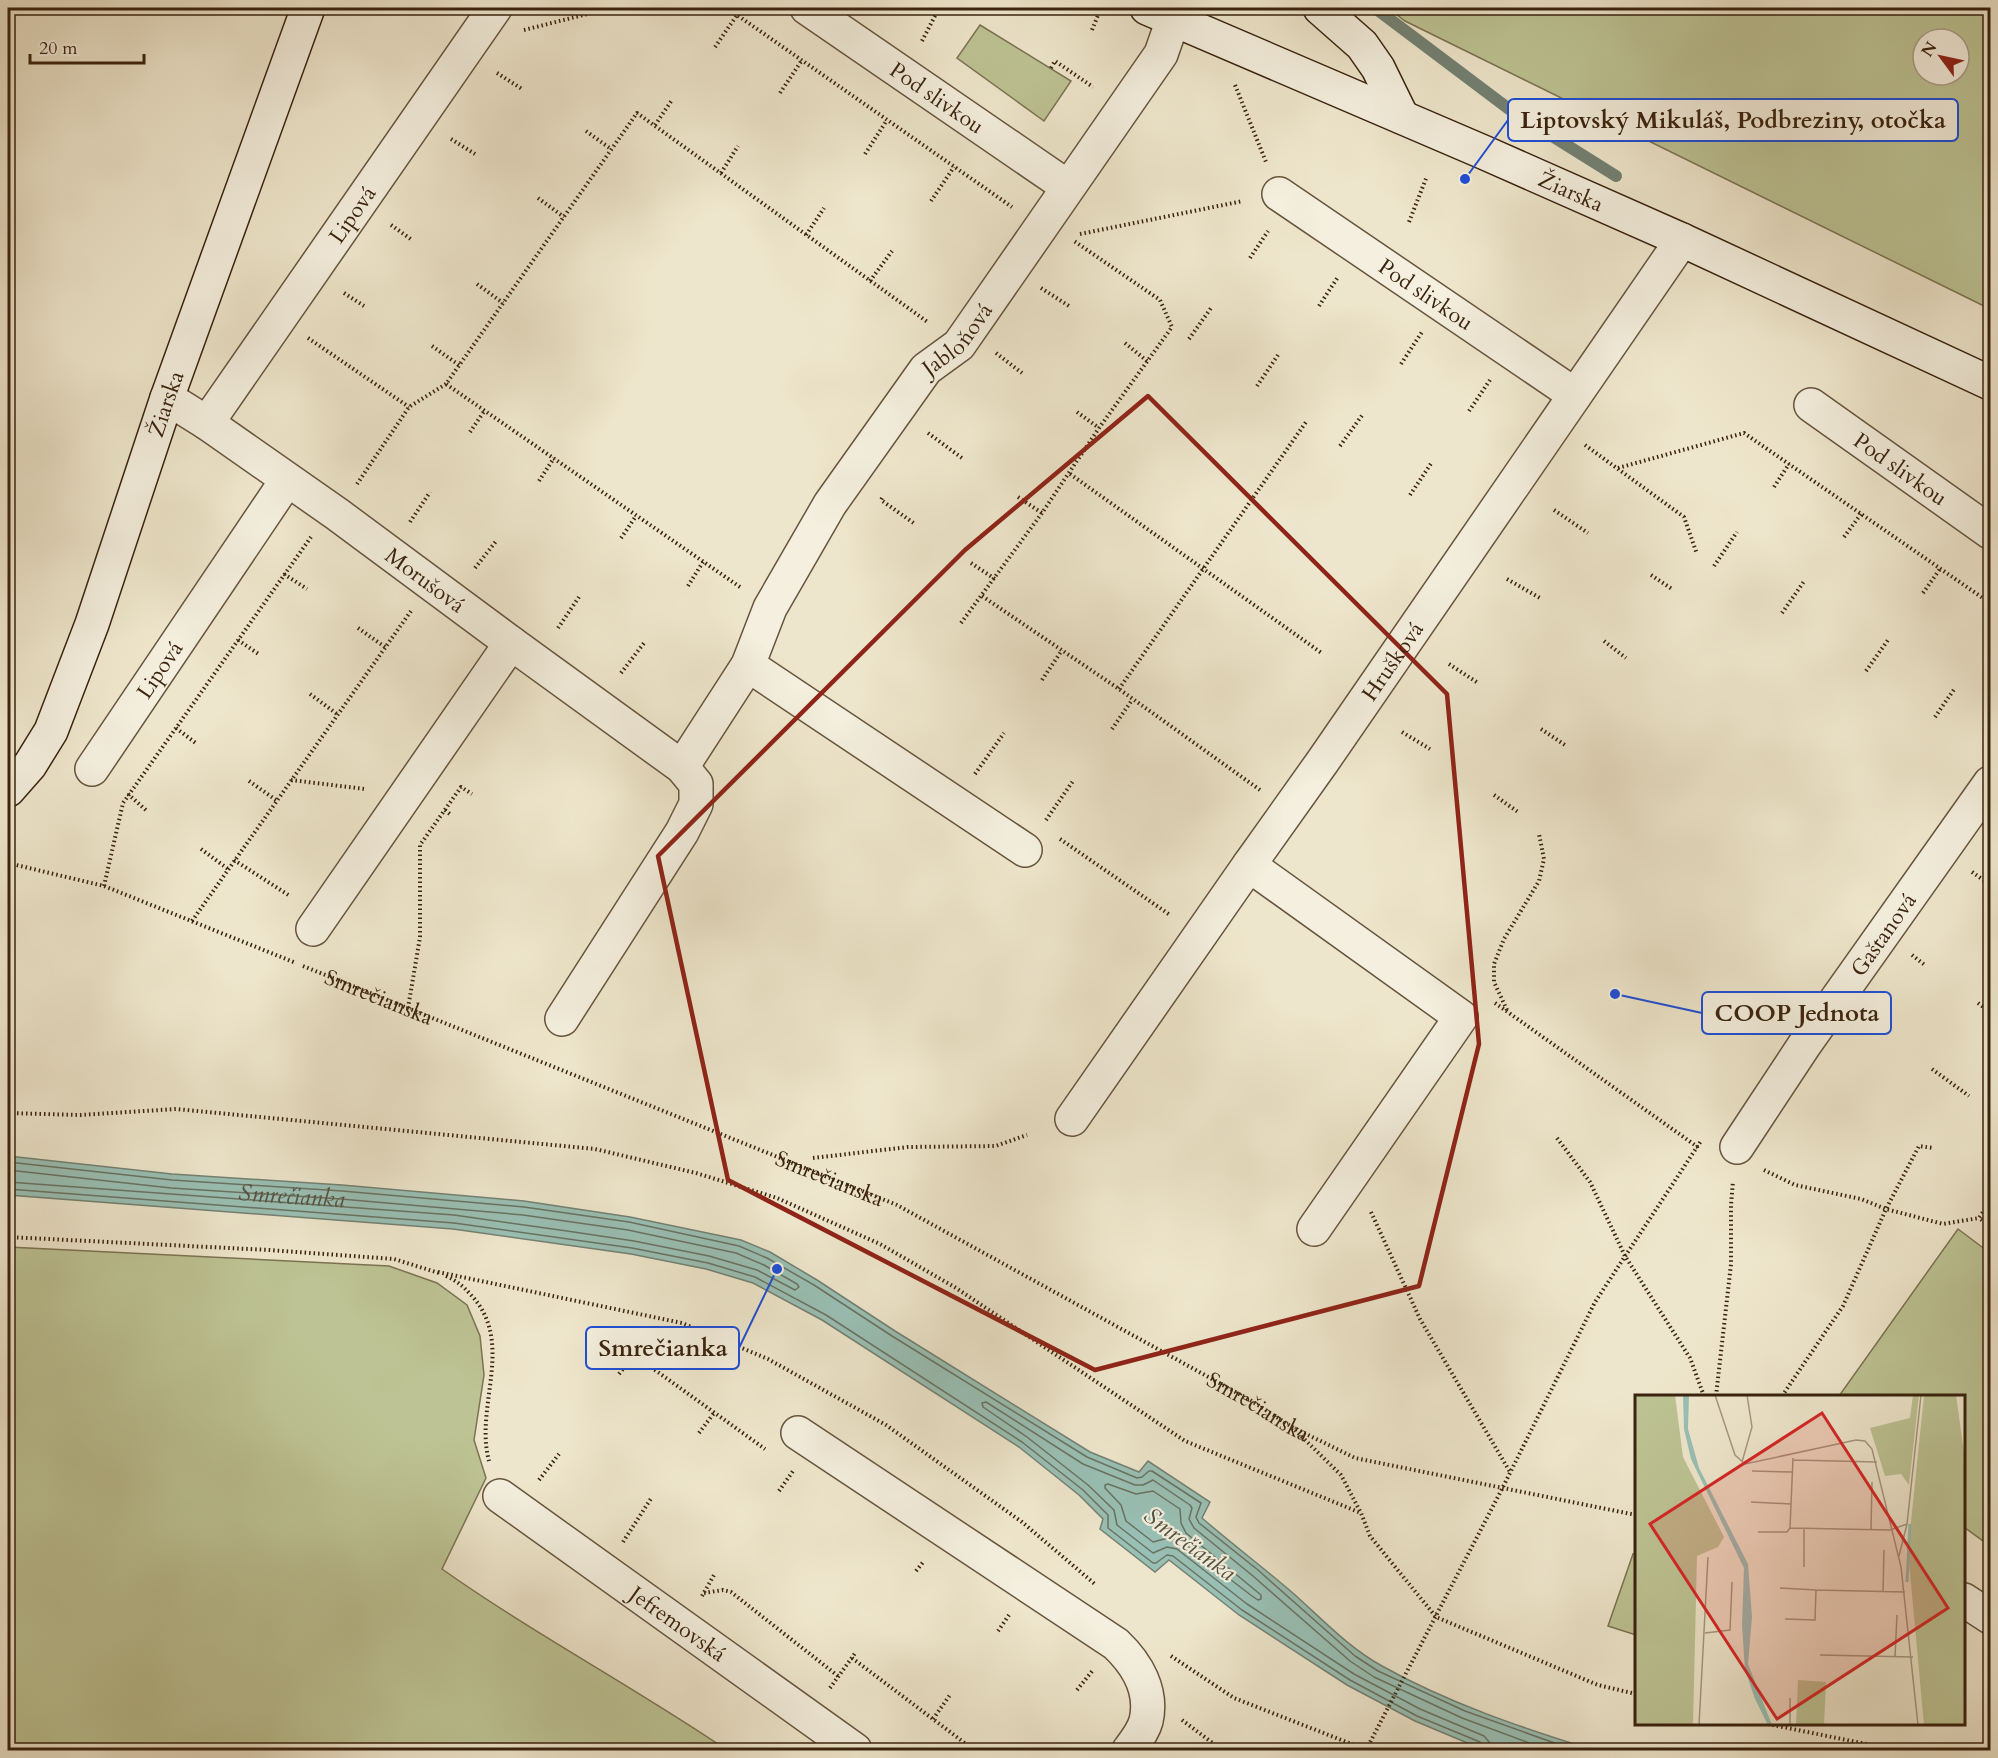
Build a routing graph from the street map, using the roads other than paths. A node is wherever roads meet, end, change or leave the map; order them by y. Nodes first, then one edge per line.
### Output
1 (308, 8) edge
2 (495, 8) edge
3 (807, 8) edge
4 (1320, 8) edge
5 (1166, 11) edge
6 (1402, 117) junction
7 (1068, 187) junction
8 (1278, 194) road end
9 (1682, 240) junction
10 (1990, 383) edge
11 (1575, 395) junction
12 (167, 398) junction
13 (1811, 405) dead end
14 (207, 423) junction
15 (287, 480) junction
16 (1990, 532) edge
17 (511, 643) junction
18 (748, 665) junction
19 (682, 767) junction
20 (92, 769) dead end
21 (1990, 783) edge
22 (8, 790) edge
23 (1025, 850) road end
24 (1249, 866) junction
25 (313, 929) dead end
26 (562, 1019) dead end
27 (1072, 1119) dead end
28 (1737, 1147) road end
29 (1314, 1229) dead end
30 (798, 1433) dead end
31 (500, 1496) road end
32 (1965, 1601) edge
33 (1990, 1617) edge
34 (855, 1750) edge
35 (1129, 1750) edge

1 - 12 street, Žiarska
2 - 14 street, Lipová
3 - 7 street, Pod slivkou
4 - 6 street
5 - 6 street, Žiarska
5 - 7 street, Jabloňová
6 - 9 street, Žiarska
7 - 18 street, Jabloňová
8 - 11 street, Pod slivkou
9 - 10 street, Žiarska
9 - 11 street, Hrušková
11 - 24 street, Hrušková
12 - 14 street, Morušová
12 - 22 street, Žiarska
13 - 16 street, Pod slivkou
14 - 15 street, Morušová
15 - 17 street, Morušová
15 - 20 street, Lipová
17 - 19 street, Morušová
17 - 25 street
18 - 19 street, Jabloňová
18 - 23 street
19 - 26 street
21 - 28 street, Gaštanová
24 - 27 street, Hrušková
24 - 29 street
30 - 35 street
31 - 34 street, Jefremovská
32 - 33 street

